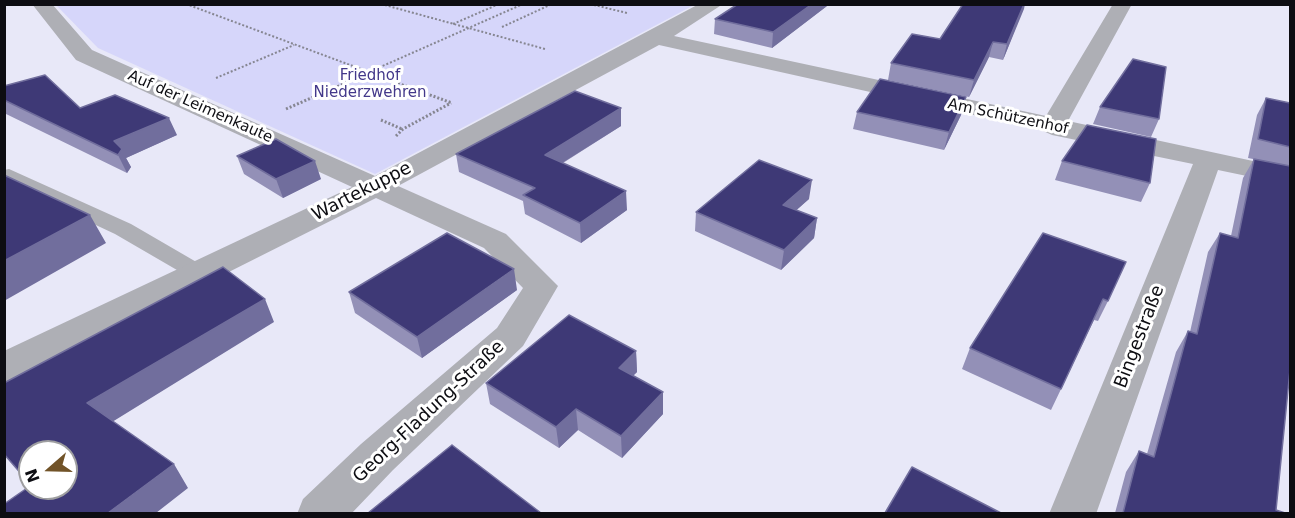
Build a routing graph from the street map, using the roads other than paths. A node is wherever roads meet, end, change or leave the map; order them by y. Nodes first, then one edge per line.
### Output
1 (41, 4) edge
2 (714, 4) edge
3 (1123, 4) edge
4 (657, 38) junction
5 (1052, 127) junction
6 (1208, 160) junction
7 (4, 176) edge
8 (1290, 177) edge
9 (377, 186) junction
10 (197, 272) junction
11 (4, 368) edge
12 (320, 513) edge
13 (1072, 513) edge

1 - 9 street, Auf der Leimenkaute
2 - 4 street, Wartekuppe
3 - 5 street
4 - 5 street, Am Schützenhof
4 - 9 street, Wartekuppe
5 - 6 street, Am Schützenhof
6 - 8 street, Am Schützenhof
6 - 13 street, Bingestraße
7 - 10 lane
9 - 10 street, Wartekuppe
9 - 12 street, Georg-Fladung-Straße
10 - 11 street, Wartekuppe

